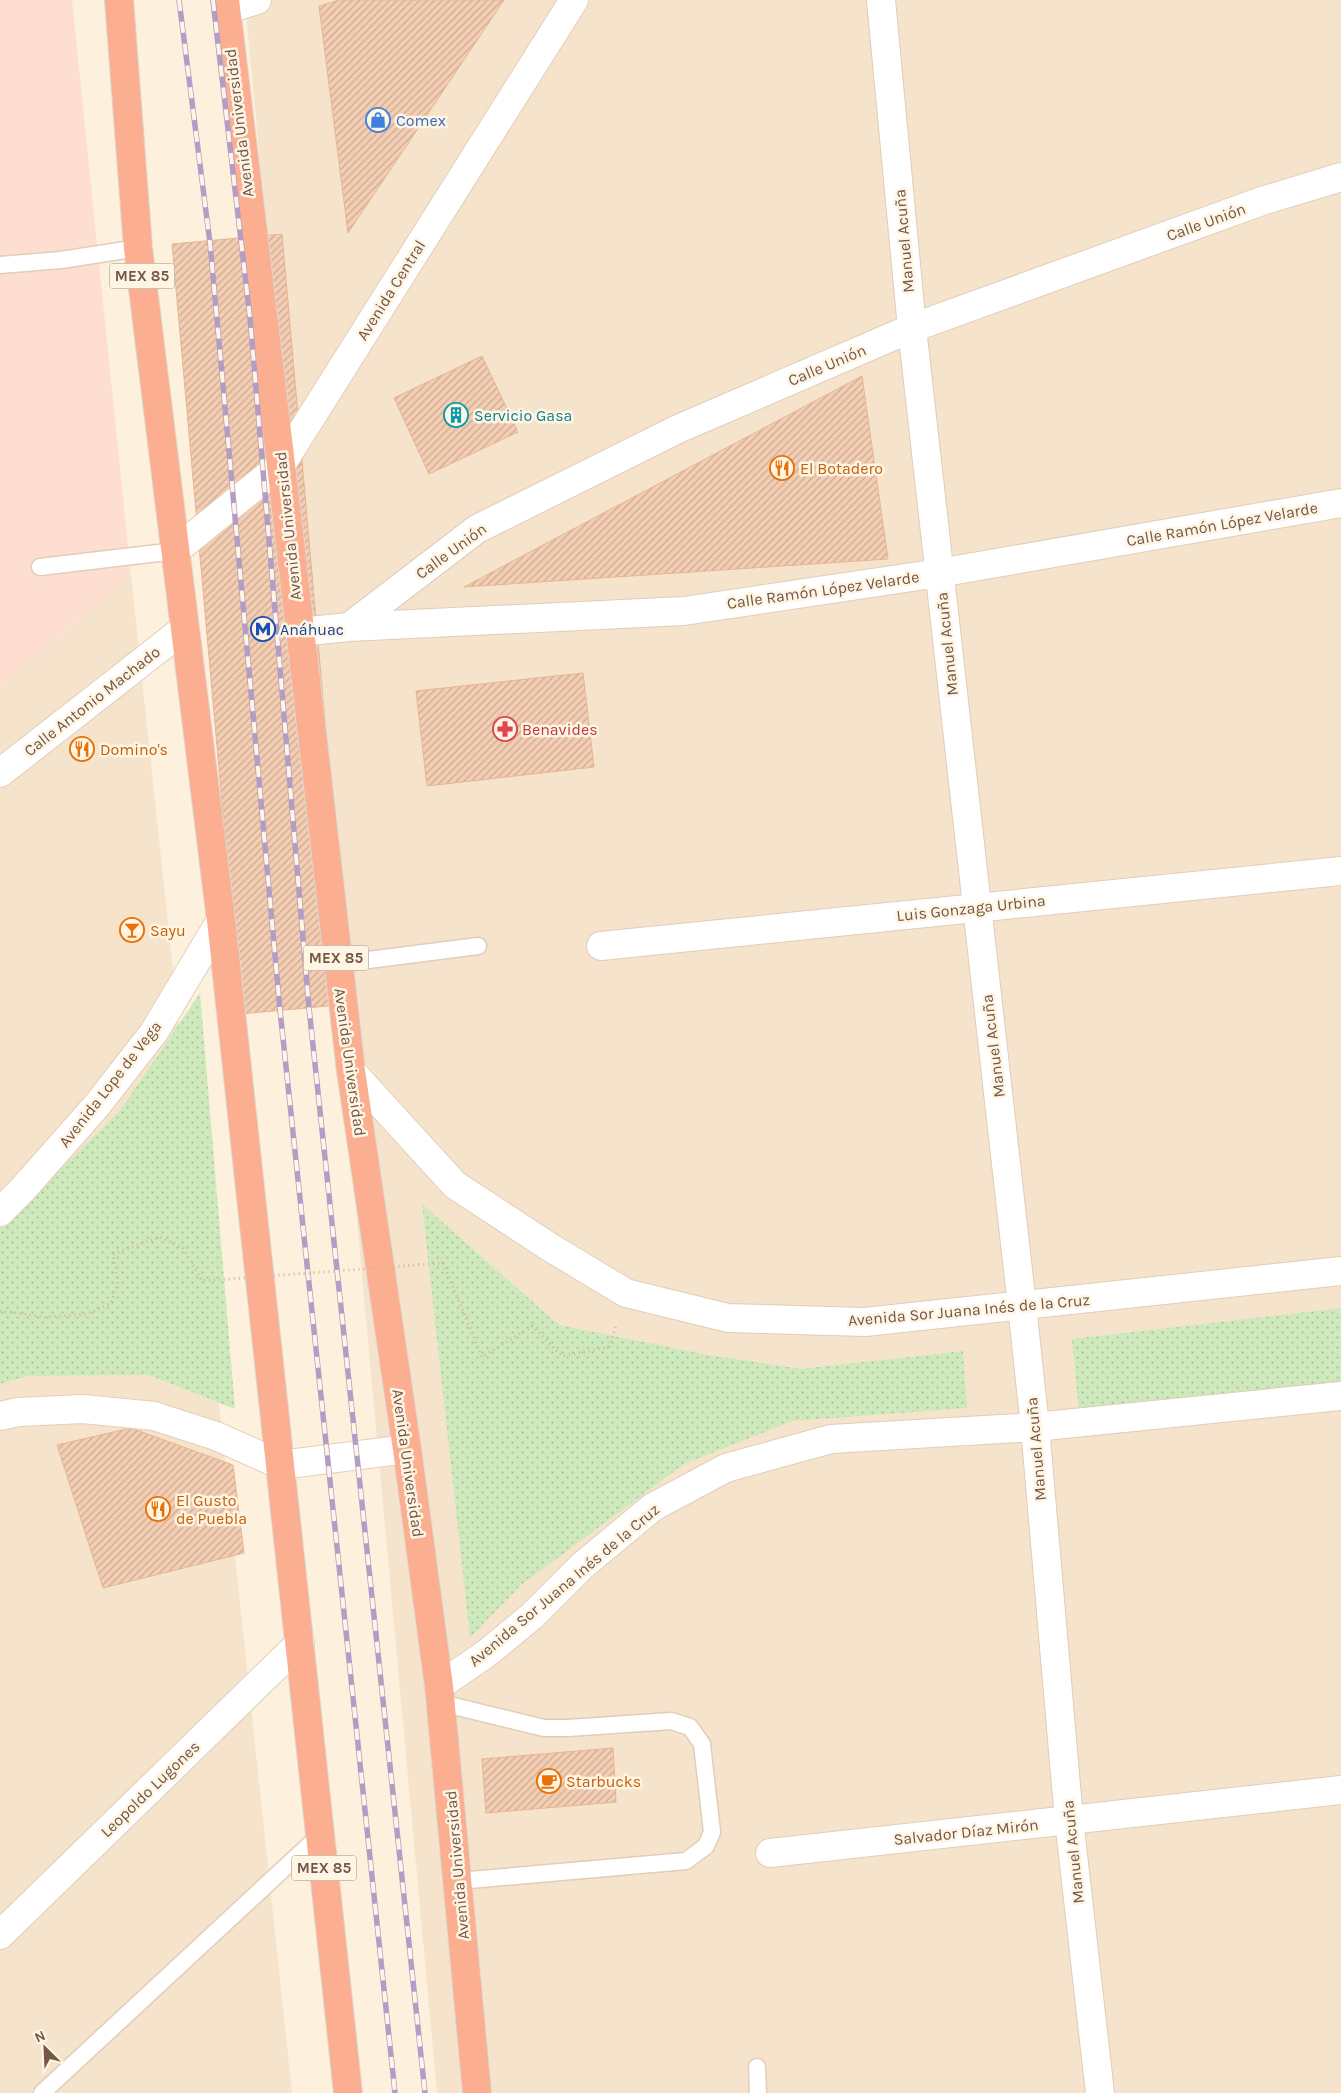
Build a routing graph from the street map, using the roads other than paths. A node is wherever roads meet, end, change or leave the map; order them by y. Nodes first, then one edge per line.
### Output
1 (119, 0) edge
2 (257, 0) edge
3 (574, 0) edge
4 (881, 0) edge
5 (225, 5) edge
6 (1341, 177) edge
7 (138, 248) junction
8 (0, 265) edge
9 (912, 328) junction
10 (281, 465) junction
11 (1341, 503) edge
12 (175, 551) junction
13 (40, 567) dead end
14 (939, 573) junction
15 (349, 627) junction
16 (184, 630) junction
17 (299, 632) junction
18 (0, 773) edge
19 (1341, 871) edge
20 (977, 907) junction
21 (221, 920) junction
22 (478, 946) dead end
23 (601, 946) dead end
24 (337, 964) junction
25 (350, 1072) junction
26 (0, 1212) edge
27 (1341, 1271) edge
28 (1022, 1306) junction
29 (1341, 1396) edge
30 (0, 1416) edge
31 (1035, 1427) junction
32 (407, 1448) junction
33 (281, 1466) junction
34 (300, 1643) junction
35 (440, 1694) junction
36 (1341, 1790) edge
37 (1069, 1820) junction
38 (320, 1834) junction
39 (770, 1853) dead end
40 (458, 1881) junction
41 (0, 1936) edge
42 (756, 2067) dead end
43 (42, 2093) edge
44 (348, 2093) edge
45 (477, 2093) edge
46 (758, 2093) edge
47 (1100, 2093) edge

1 - 7 highway, MEX 85
2 - 5 street
3 - 10 street, Avenida Central
4 - 9 street, Manuel Acuña
5 - 10 highway, Avenida Universidad / MEX 85
6 - 9 street, Calle Unión
7 - 8 lane
7 - 12 highway, MEX 85
9 - 14 street, Manuel Acuña
9 - 15 street, Calle Unión
10 - 12 street, Avenida Central
10 - 17 highway, Avenida Universidad / MEX 85
11 - 14 street, Calle Ramón López Velarde
12 - 13 lane
12 - 16 highway, MEX 85
14 - 15 street, Calle Ramón López Velarde
14 - 20 street, Manuel Acuña
15 - 17 street, Calle Ramón López Velarde
16 - 18 street, Calle Antonio Machado
16 - 21 highway, MEX 85
17 - 24 highway, Avenida Universidad / MEX 85
19 - 20 street, Luis Gonzaga Urbina
20 - 23 street, Luis Gonzaga Urbina
20 - 28 street, Manuel Acuña
21 - 26 street, Avenida Lope de Vega
21 - 33 highway, MEX 85
22 - 24 lane
24 - 25 highway, Avenida Universidad / MEX 85
25 - 28 street, Avenida Sor Juana Inés de la Cruz
25 - 32 highway, Avenida Universidad / MEX 85
27 - 28 street, Avenida Sor Juana Inés de la Cruz
28 - 31 street, Manuel Acuña
29 - 31 street, Avenida Sor Juana Inés de la Cruz
30 - 33 street
31 - 35 street, Avenida Sor Juana Inés de la Cruz
31 - 37 street, Manuel Acuña
32 - 33 street
32 - 35 highway, Avenida Universidad / MEX 85
33 - 34 highway, MEX 85
34 - 38 highway, MEX 85
34 - 41 street, Leopoldo Lugones
35 - 40 highway, Avenida Universidad / MEX 85
35 - 40 lane
36 - 37 street, Salvador Díaz Mirón
37 - 39 street, Salvador Díaz Mirón
37 - 47 street, Manuel Acuña
38 - 43 lane
38 - 44 highway, MEX 85
40 - 45 highway, Avenida Universidad / MEX 85
42 - 46 lane

